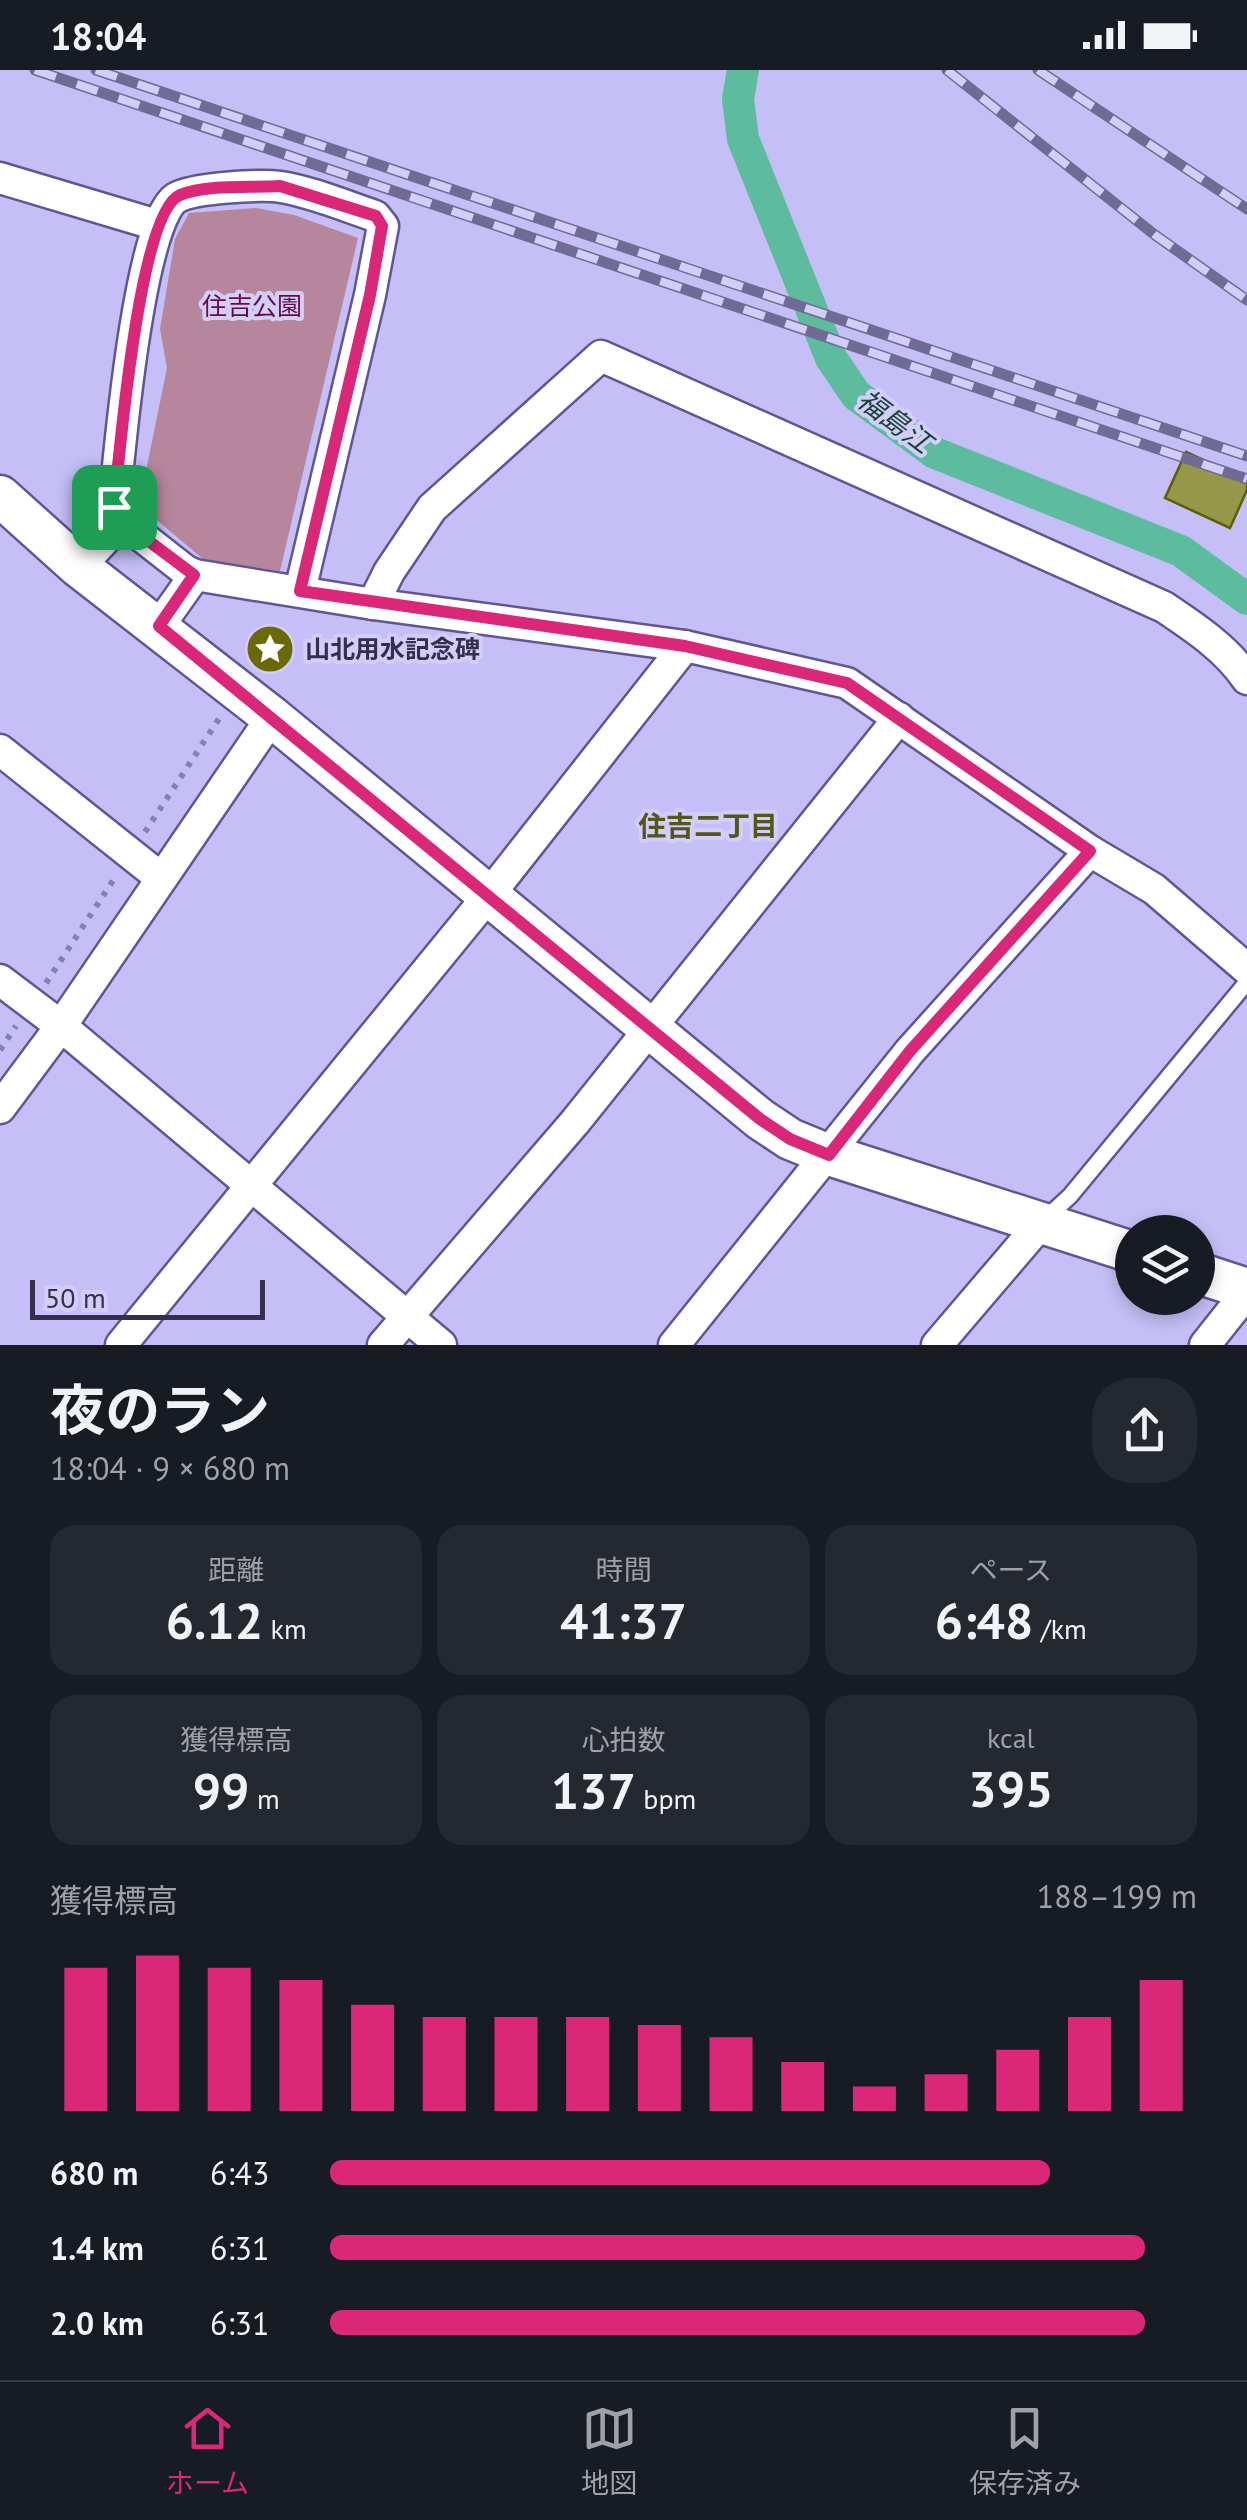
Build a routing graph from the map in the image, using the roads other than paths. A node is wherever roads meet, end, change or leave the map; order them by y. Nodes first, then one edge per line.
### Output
1 (0, 178) edge
2 (158, 224) junction
3 (0, 496) edge
4 (122, 521) junction
5 (79, 567) junction
6 (194, 575) junction
7 (300, 591) junction
8 (373, 604) junction
9 (159, 626) junction
10 (685, 646) junction
11 (1247, 679) edge
12 (272, 717) junction
13 (899, 718) junction
14 (0, 750) edge
15 (1090, 851) junction
16 (161, 878) junction
17 (489, 895) junction
18 (1247, 970) edge
19 (0, 980) edge
20 (1247, 982) edge
21 (61, 1026) junction
22 (650, 1029) junction
23 (0, 1108) edge
24 (829, 1155) junction
25 (251, 1188) junction
26 (1042, 1222) junction
27 (1115, 1246) edge
28 (1215, 1279) edge
29 (1247, 1291) edge
30 (406, 1316) junction
31 (121, 1345) edge
32 (383, 1345) edge
33 (441, 1345) edge
34 (674, 1345) edge
35 (937, 1345) edge
36 (1206, 1345) edge

1 - 2 street
2 - 4 street
2 - 7 street
3 - 5 street
4 - 5 street
4 - 6 street
5 - 9 street
6 - 7 street
6 - 9 street
7 - 8 street
8 - 10 street
8 - 11 street
9 - 12 street
10 - 13 street
10 - 17 street
12 - 16 street
12 - 17 street
13 - 15 street
13 - 22 street
14 - 16 street
15 - 18 street
15 - 24 street
16 - 21 street
17 - 22 street
17 - 25 street
19 - 21 street
20 - 26 lane
21 - 23 street
21 - 25 street
22 - 24 street
22 - 30 street
24 - 26 street
24 - 34 street
25 - 30 street
25 - 31 street
26 - 27 street
26 - 35 street
28 - 29 street
29 - 36 street
30 - 32 street
30 - 33 street

